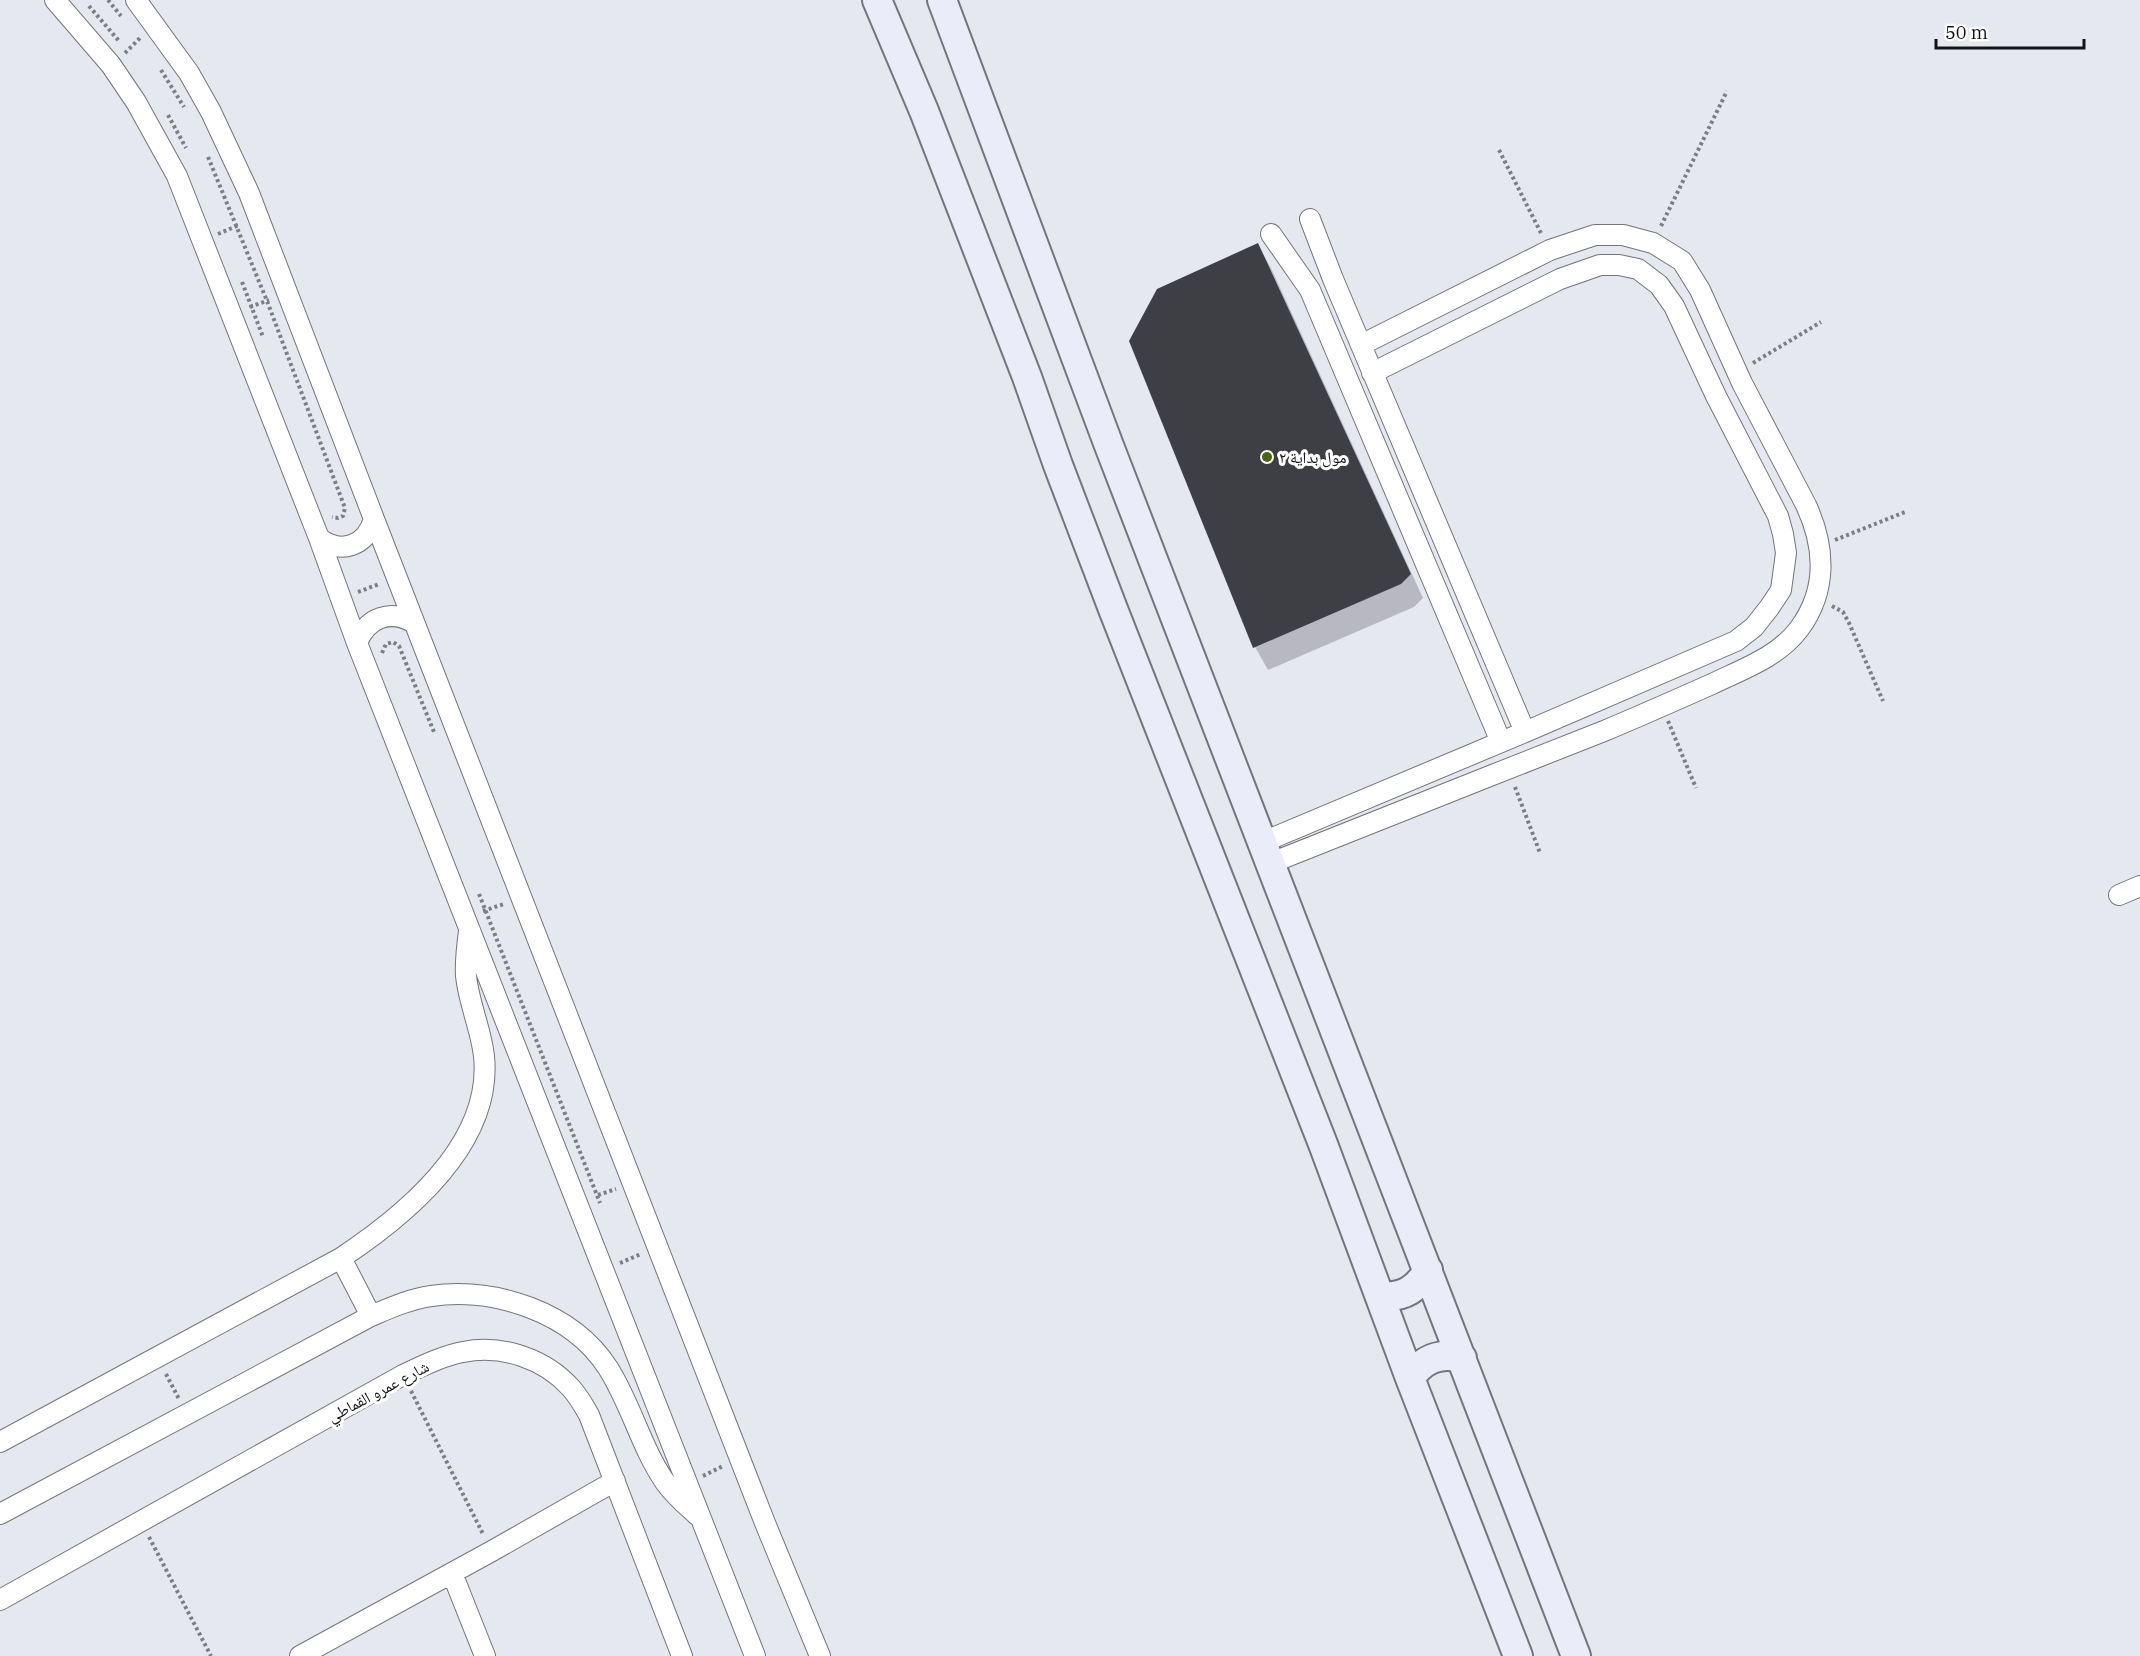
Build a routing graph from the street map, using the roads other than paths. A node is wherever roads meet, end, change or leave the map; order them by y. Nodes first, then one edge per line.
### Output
1 (55, 0) edge
2 (136, 0) edge
3 (877, 0) edge
4 (942, 0) edge
5 (1310, 219) dead end
6 (1271, 234) dead end
7 (1343, 303) junction
8 (1319, 312) junction
9 (1361, 345) junction
10 (1372, 373) junction
11 (1739, 378) junction
12 (1716, 396) junction
13 (374, 519) junction
14 (319, 538) junction
15 (414, 623) junction
16 (357, 643) junction
17 (1525, 732) junction
18 (1501, 742) junction
19 (1368, 797) junction
20 (1379, 820) junction
21 (1267, 852) junction
22 (2140, 886) edge
23 (2120, 895) dead end
24 (467, 923) junction
25 (341, 1258) junction
26 (1428, 1270) junction
27 (1380, 1296) junction
28 (371, 1316) junction
29 (1462, 1358) junction
30 (1410, 1378) junction
31 (0, 1442) edge
32 (615, 1481) junction
33 (0, 1514) edge
34 (701, 1519) junction
35 (452, 1573) junction
36 (0, 1600) edge
37 (300, 1656) edge
38 (485, 1656) edge
39 (682, 1656) edge
40 (755, 1656) edge
41 (820, 1656) edge
42 (1518, 1656) edge
43 (1576, 1656) edge

1 - 14 street
2 - 13 street
3 - 27 street
4 - 21 street
5 - 7 street
6 - 8 street
7 - 8 street
7 - 9 street
8 - 18 street
9 - 10 street
9 - 11 street
10 - 12 street
10 - 17 street
11 - 12 street
11 - 20 street
12 - 17 street
13 - 14 street
13 - 15 street
14 - 16 street
15 - 16 street
15 - 41 street
16 - 24 street
17 - 18 street
18 - 19 street
19 - 20 street
19 - 21 street
20 - 21 street
21 - 26 street
22 - 23 street
24 - 25 street
24 - 34 street
25 - 28 street
25 - 31 street
26 - 27 street
26 - 29 street
27 - 30 street
28 - 33 street
28 - 34 street
29 - 30 street
29 - 43 street
30 - 42 street
32 - 35 street
32 - 36 street, شارع عمرو القماطي
32 - 39 street, شارع عمرو القماطي
34 - 40 street
35 - 37 street
35 - 38 street

